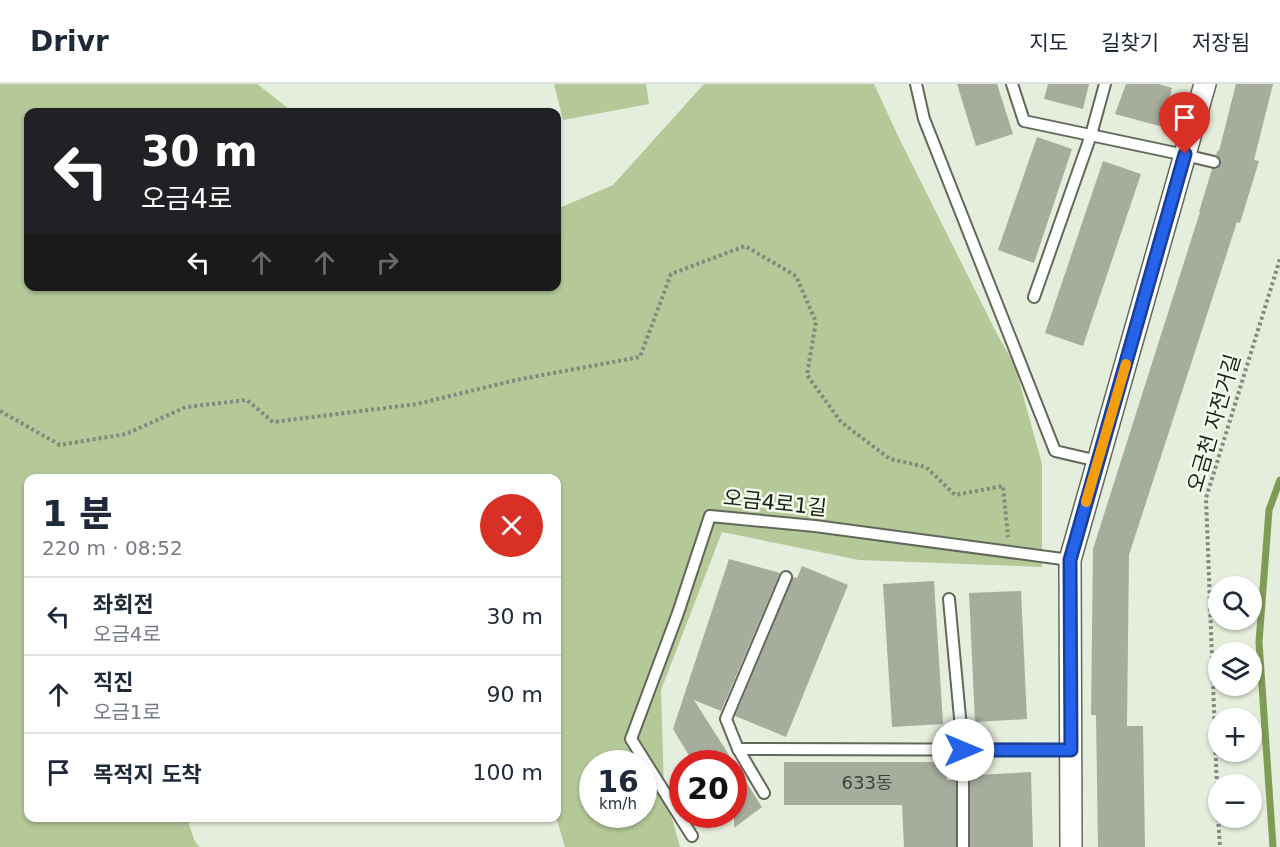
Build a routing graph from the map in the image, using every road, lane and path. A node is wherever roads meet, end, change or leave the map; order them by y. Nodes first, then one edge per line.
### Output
1 (916, 84) edge
2 (1012, 84) edge
3 (1105, 84) edge
4 (1205, 84) edge
5 (1091, 135) junction
6 (1185, 154) junction
7 (1214, 162) dead end
8 (1280, 260) edge
9 (1034, 297) dead end
10 (0, 411) edge
11 (1098, 461) junction
12 (1009, 552) junction
13 (1070, 560) junction
14 (786, 577) dead end
15 (949, 599) dead end
16 (738, 749) junction
17 (963, 750) junction
18 (1071, 750) junction
19 (1216, 774) edge
20 (764, 794) dead end
21 (1219, 828) edge
22 (692, 836) dead end
23 (963, 847) edge
24 (1071, 847) edge
25 (1220, 847) edge

1 - 11 lane
2 - 5 lane
3 - 5 lane
4 - 6 street
5 - 6 lane
5 - 9 lane
6 - 7 lane
6 - 11 street
8 - 19 path, 오금천 자전거길
10 - 12 path
11 - 13 street
12 - 13 lane, 오금4로1길
12 - 22 lane, 오금4로1길
13 - 18 street
14 - 16 lane
15 - 17 lane
16 - 17 lane
16 - 20 lane
17 - 18 lane
17 - 23 lane
18 - 24 street
21 - 25 path, 오금천 자전거길

